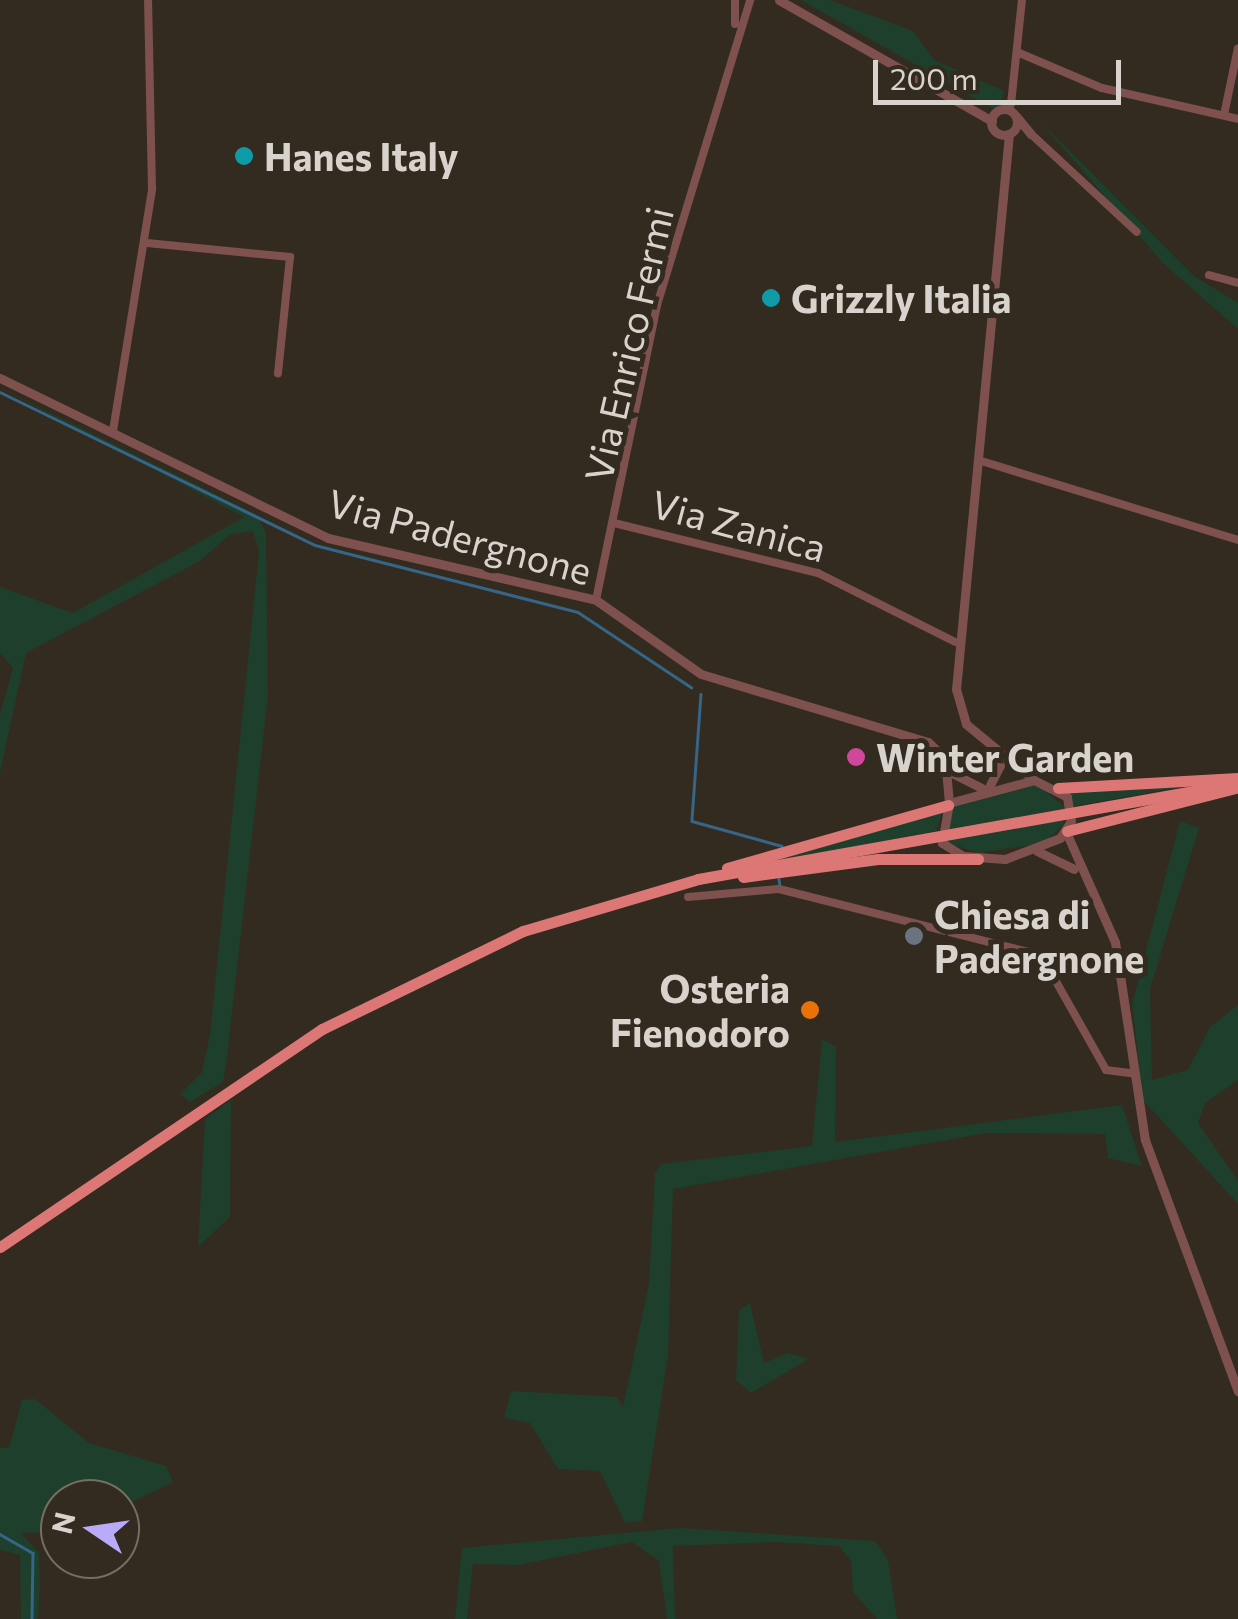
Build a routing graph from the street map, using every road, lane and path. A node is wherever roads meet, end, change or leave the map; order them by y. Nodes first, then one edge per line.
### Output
1 (148, 0) edge
2 (736, 0) edge
3 (750, 0) edge
4 (780, 0) edge
5 (788, 0) edge
6 (1022, 0) edge
7 (798, 9) junction
8 (732, 44) junction
9 (1238, 48) edge
10 (1016, 52) junction
11 (1010, 110) junction
12 (980, 112) junction
13 (1224, 116) junction
14 (1238, 118) edge
15 (992, 121) junction
16 (997, 132) junction
17 (1011, 133) junction
18 (1031, 134) junction
19 (1002, 160) junction
20 (1137, 232) dead end
21 (147, 243) junction
22 (1209, 275) dead end
23 (1238, 283) edge
24 (278, 373) dead end
25 (0, 378) edge
26 (113, 430) junction
27 (978, 460) junction
28 (614, 524) junction
29 (1238, 540) edge
30 (596, 600) junction
31 (954, 642) junction
32 (1004, 758) junction
33 (950, 772) junction
34 (1034, 780) junction
35 (1238, 783) edge
36 (987, 788) junction
37 (1058, 788) junction
38 (948, 804) junction
39 (1066, 832) junction
40 (1037, 851) junction
41 (978, 859) junction
42 (698, 879) junction
43 (1086, 880) junction
44 (688, 897) dead end
45 (1045, 962) junction
46 (1120, 975) junction
47 (1132, 1074) junction
48 (0, 1248) edge
49 (1238, 1391) edge

1 - 21 street
2 - 8 street, Via Enrico Fermi
3 - 8 street, Via Enrico Fermi
4 - 7 street
5 - 7 street
6 - 10 street
7 - 12 street
8 - 28 street, Via Enrico Fermi
9 - 13 street
10 - 11 street
10 - 13 street
11 - 12 street
11 - 15 street
11 - 17 street
11 - 18 street
12 - 15 street
13 - 14 street
15 - 16 street
16 - 17 street
16 - 19 street
17 - 18 street
17 - 19 street
18 - 20 street
19 - 27 street
21 - 24 street
21 - 26 street
22 - 23 street
25 - 26 street, Via Padergnone
26 - 30 street, Via Padergnone
27 - 29 street
27 - 31 street
28 - 30 street, Via Enrico Fermi
28 - 31 street, Via Zanica
30 - 33 street, Via Padergnone
31 - 32 street
32 - 34 street
32 - 36 street
33 - 36 street, Via Padergnone
33 - 38 street
34 - 36 street
34 - 37 street
35 - 37 highway
35 - 39 highway
35 - 42 highway
36 - 38 street
37 - 39 street
38 - 41 street
38 - 42 highway
39 - 40 street
39 - 43 street
40 - 41 street
40 - 43 street
41 - 42 highway
42 - 48 highway
43 - 46 street
44 - 45 street
45 - 46 street
45 - 47 street
46 - 47 street
47 - 49 street

